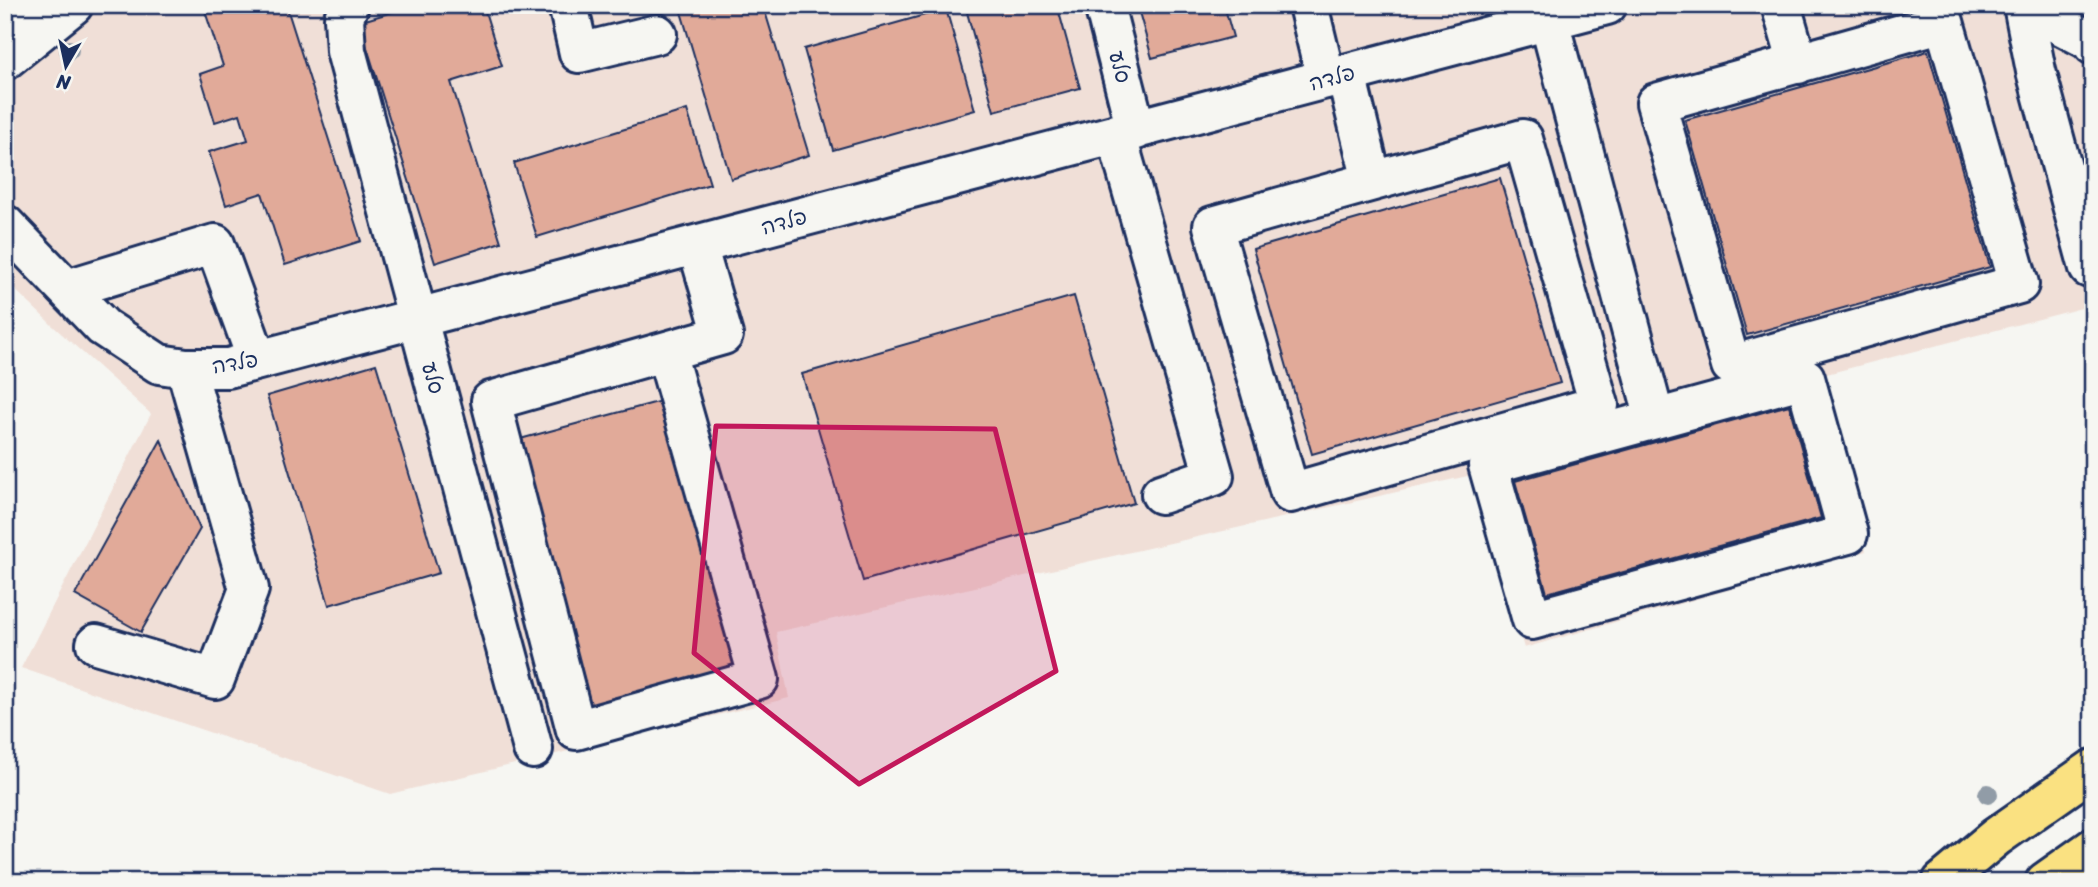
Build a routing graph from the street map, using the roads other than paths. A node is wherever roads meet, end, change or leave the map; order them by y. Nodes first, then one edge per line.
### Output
1 (73, 5) edge
2 (349, 5) edge
3 (568, 5) edge
4 (1104, 5) edge
5 (1308, 5) edge
6 (1608, 5) edge
7 (1781, 5) edge
8 (2026, 5) edge
9 (26, 20) edge
10 (1549, 21) junction
11 (657, 34) dead end
12 (2093, 45) edge
13 (5, 60) edge
14 (1798, 64) junction
15 (1336, 77) junction
16 (1126, 132) junction
17 (1372, 181) junction
18 (5, 225) edge
19 (697, 245) junction
20 (2089, 268) dead end
21 (66, 289) junction
22 (416, 318) junction
23 (666, 352) junction
24 (257, 360) junction
25 (186, 368) junction
26 (1655, 419) junction
27 (1161, 494) dead end
28 (96, 644) dead end
29 (533, 749) dead end
30 (2093, 769) edge
31 (2093, 848) edge
32 (1942, 882) edge
33 (2045, 882) edge

1 - 9 street
2 - 22 street, סלע
3 - 11 street
4 - 16 street, סלע
5 - 15 street
6 - 10 street, פלדה
7 - 14 street
8 - 12 street
8 - 20 street
9 - 13 street
10 - 15 street, פלדה
10 - 26 street
14 - 14 street
15 - 16 street, פלדה
15 - 17 street
16 - 19 street, פלדה
16 - 27 street, סלע
17 - 17 street
18 - 21 street, פלדה
19 - 22 street, פלדה
19 - 23 street
21 - 24 street
21 - 25 street, פלדה
22 - 24 street, פלדה
22 - 29 street, סלע
23 - 23 street
24 - 25 street, פלדה
25 - 28 street
26 - 26 street
30 - 32 highway
31 - 33 highway

